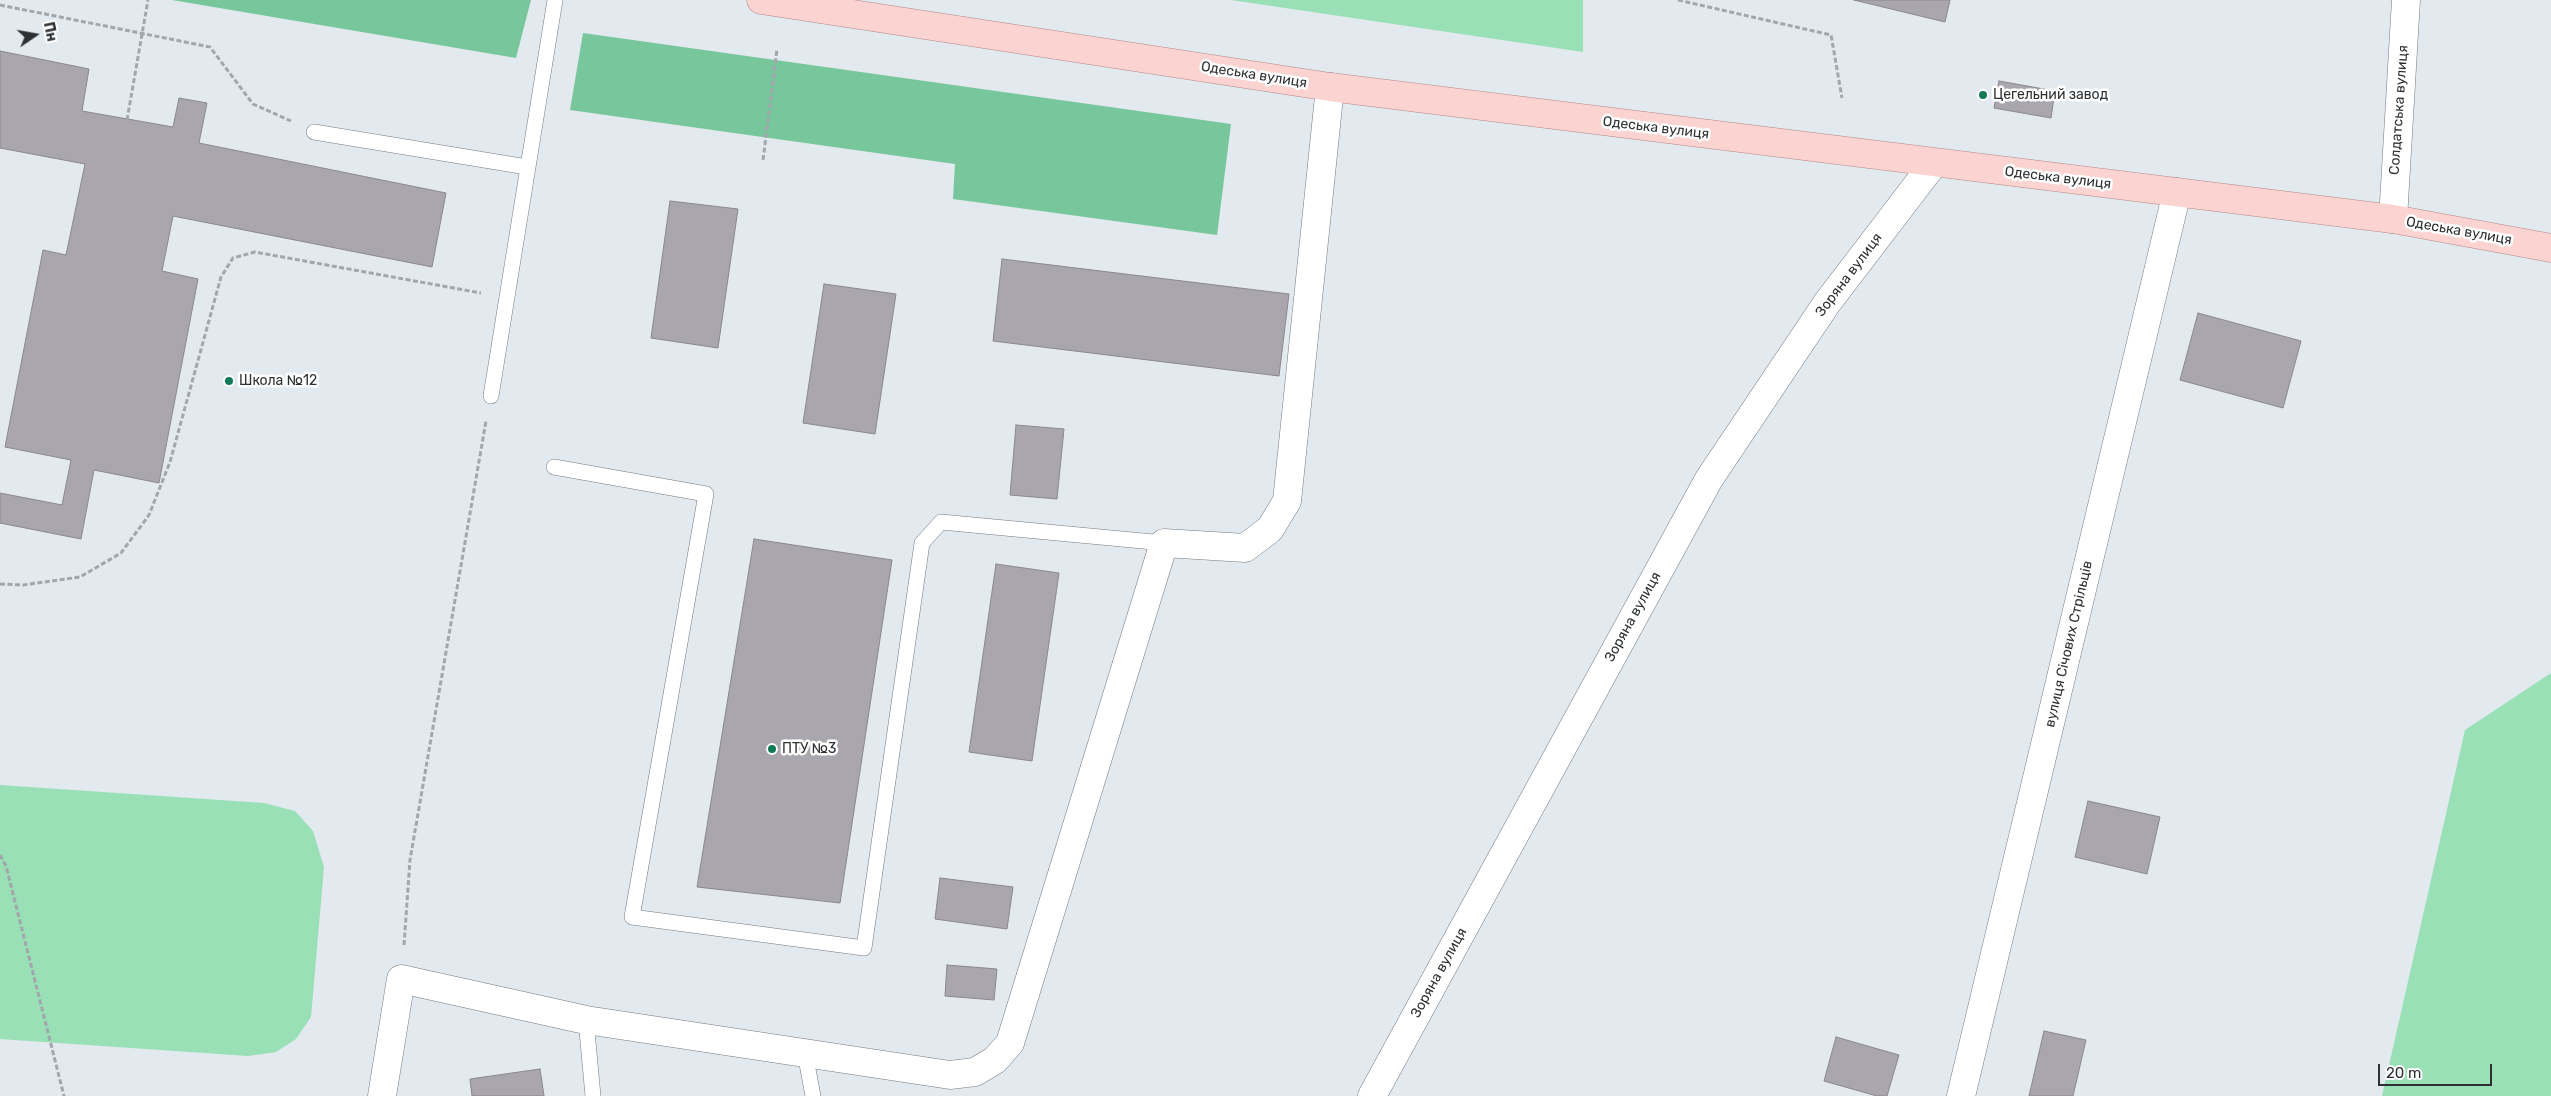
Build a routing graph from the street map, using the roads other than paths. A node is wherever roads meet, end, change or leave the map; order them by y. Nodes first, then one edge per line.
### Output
1 (554, 0) edge
2 (762, 0) edge
3 (2406, 0) edge
4 (1330, 87) junction
5 (314, 132) road end
6 (1934, 163) junction
7 (527, 167) junction
8 (2177, 192) junction
9 (2393, 219) junction
10 (2551, 248) edge
11 (491, 396) road end
12 (554, 467) dead end
13 (1164, 544) junction
14 (586, 1020) junction
15 (805, 1053) junction
16 (382, 1096) edge
17 (593, 1096) edge
18 (813, 1096) edge
19 (1372, 1096) edge
20 (1961, 1096) edge

1 - 7 lane
2 - 4 main road, Одеська вулиця
3 - 9 street, Солдатська вулиця
4 - 6 main road, Одеська вулиця
4 - 13 street
5 - 7 lane
6 - 8 main road, Одеська вулиця
6 - 19 street, Зоряна вулиця
7 - 11 lane
8 - 9 main road, Одеська вулиця
8 - 20 street, вулиця Січових Стрільців
9 - 10 main road, Одеська вулиця
12 - 13 lane
13 - 15 street
14 - 15 street
14 - 16 street
14 - 17 lane
15 - 18 lane

